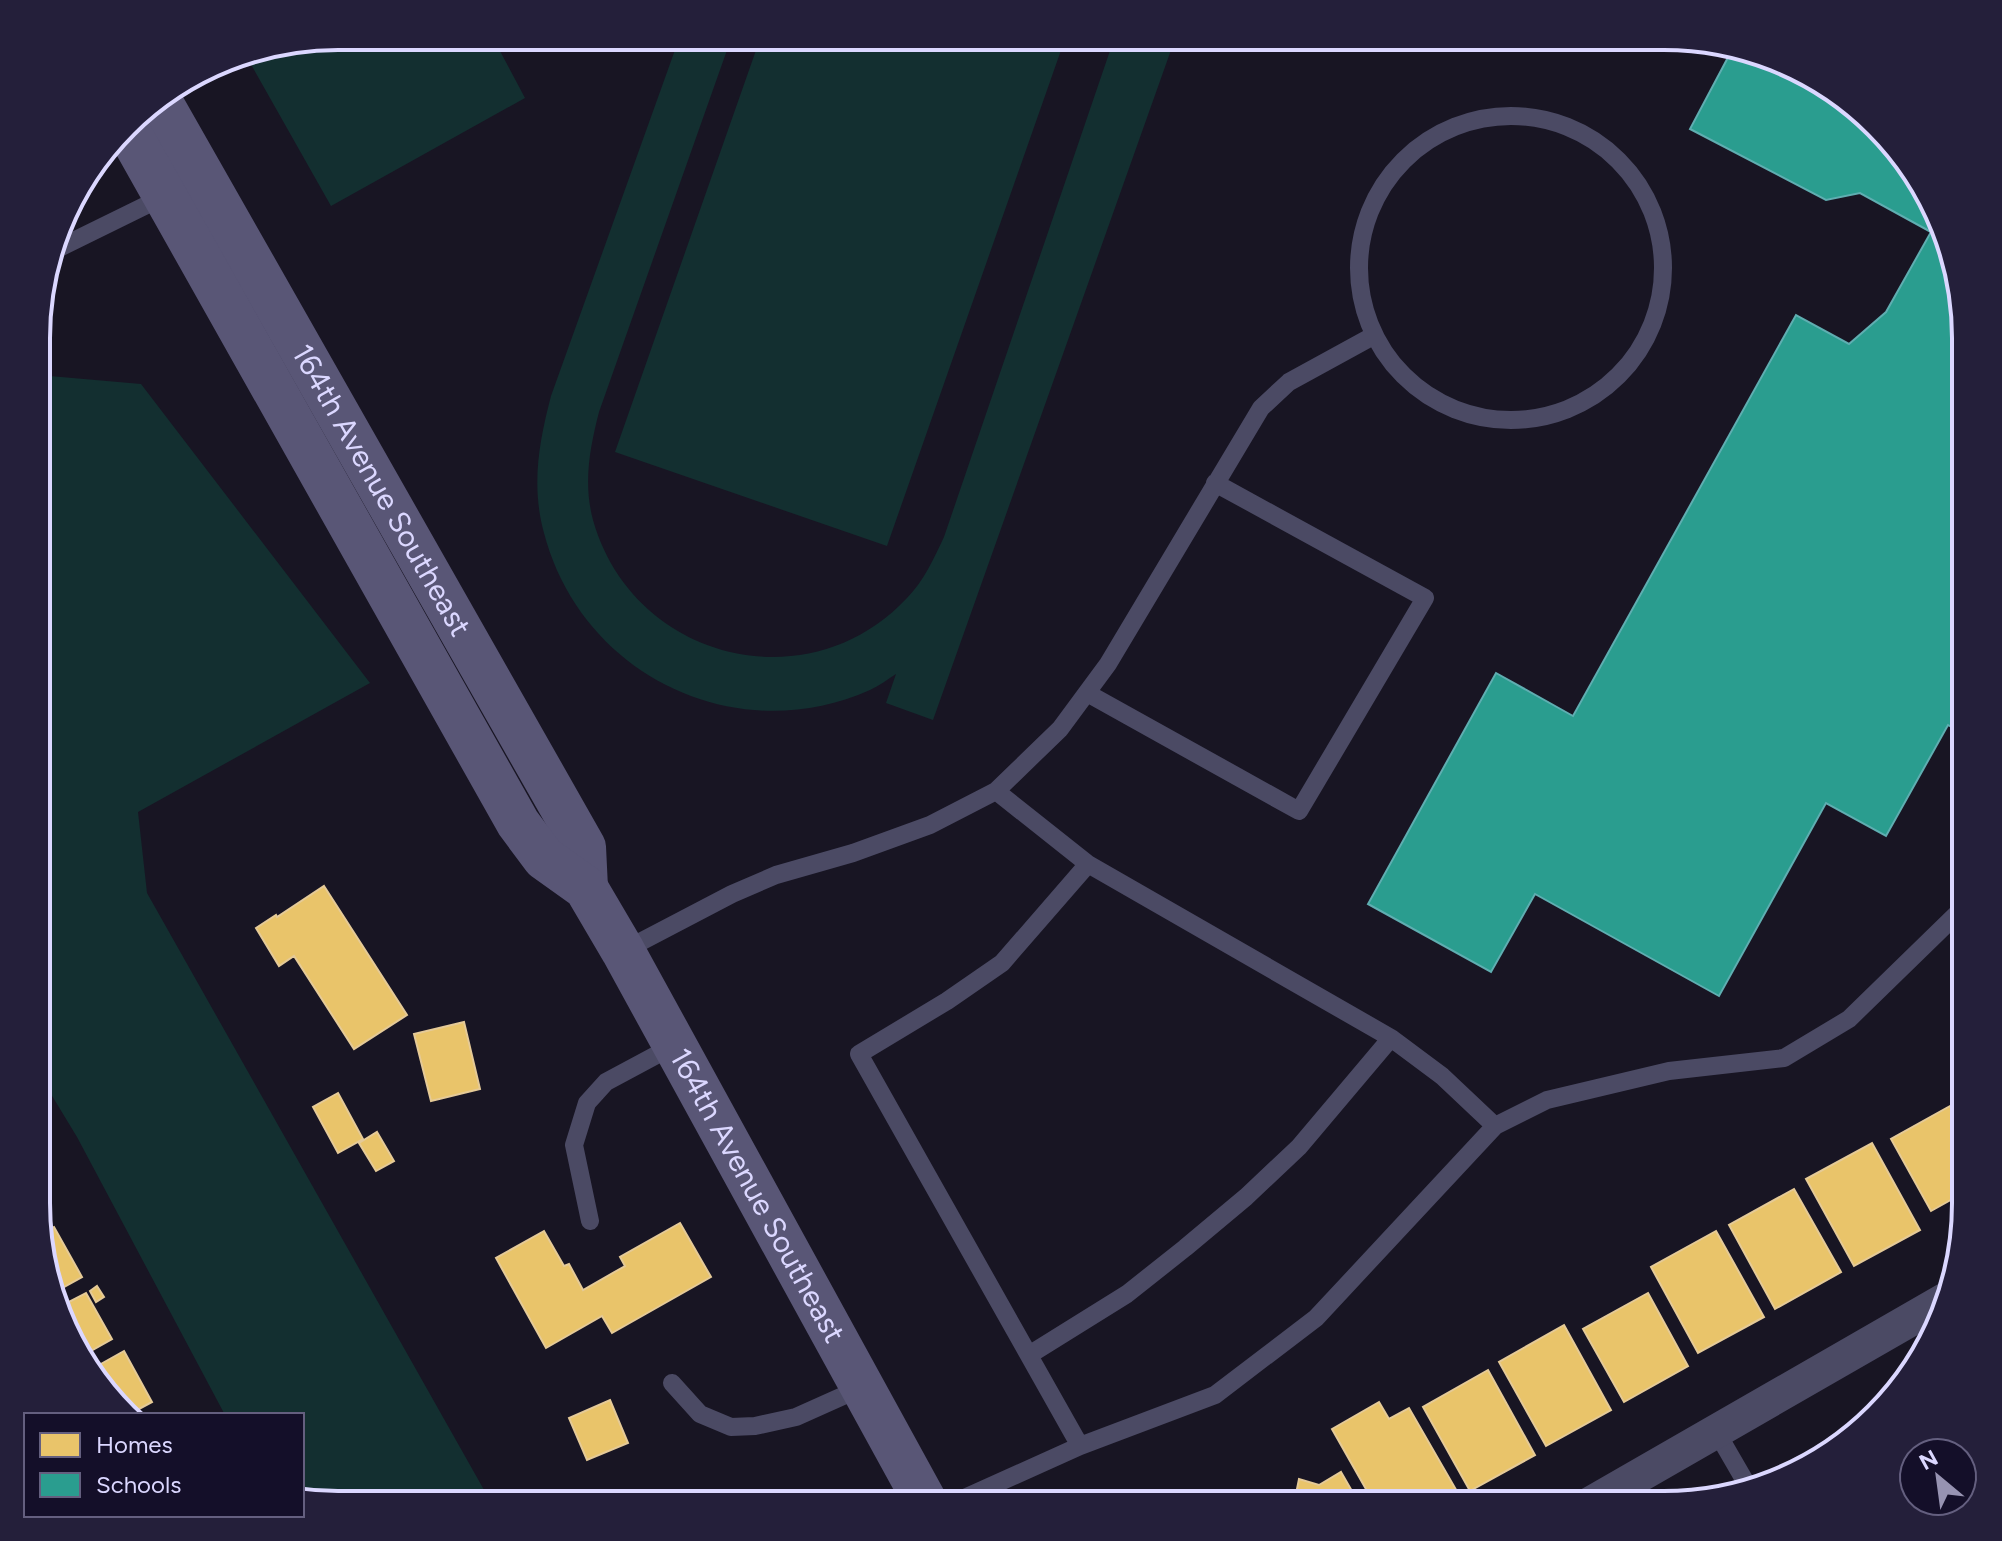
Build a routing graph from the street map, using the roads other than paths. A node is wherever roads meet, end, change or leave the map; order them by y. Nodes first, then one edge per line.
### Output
1 (162, 111) edge
2 (133, 135) edge
3 (184, 186) junction
4 (66, 244) edge
5 (1373, 336) junction
6 (1215, 483) junction
7 (1087, 693) junction
8 (996, 791) junction
9 (1088, 864) junction
10 (1952, 919) edge
11 (623, 951) junction
12 (1391, 1038) junction
13 (675, 1045) junction
14 (1495, 1126) junction
15 (590, 1221) dead end
16 (1932, 1307) edge
17 (1029, 1355) junction
18 (672, 1383) dead end
19 (863, 1387) junction
20 (1716, 1431) junction
21 (1080, 1446) junction
22 (1744, 1479) edge
23 (919, 1491) edge
24 (980, 1491) edge
25 (1612, 1491) edge

1 - 3 street, 164th Avenue Southeast
2 - 3 street, 164th Avenue Southeast
3 - 4 lane
3 - 11 street, 164th Avenue Southeast
5 - 5 lane
5 - 6 lane
6 - 7 lane
6 - 7 lane
7 - 8 lane
8 - 9 lane
8 - 11 lane
9 - 12 lane
9 - 17 lane
10 - 14 lane
11 - 13 street, 164th Avenue Southeast
12 - 14 lane
12 - 17 lane
13 - 15 lane
13 - 19 street, 164th Avenue Southeast
14 - 21 lane
16 - 20 street
17 - 21 lane
18 - 19 lane
19 - 23 street, 164th Avenue Southeast
20 - 22 lane
20 - 25 street
21 - 24 lane

